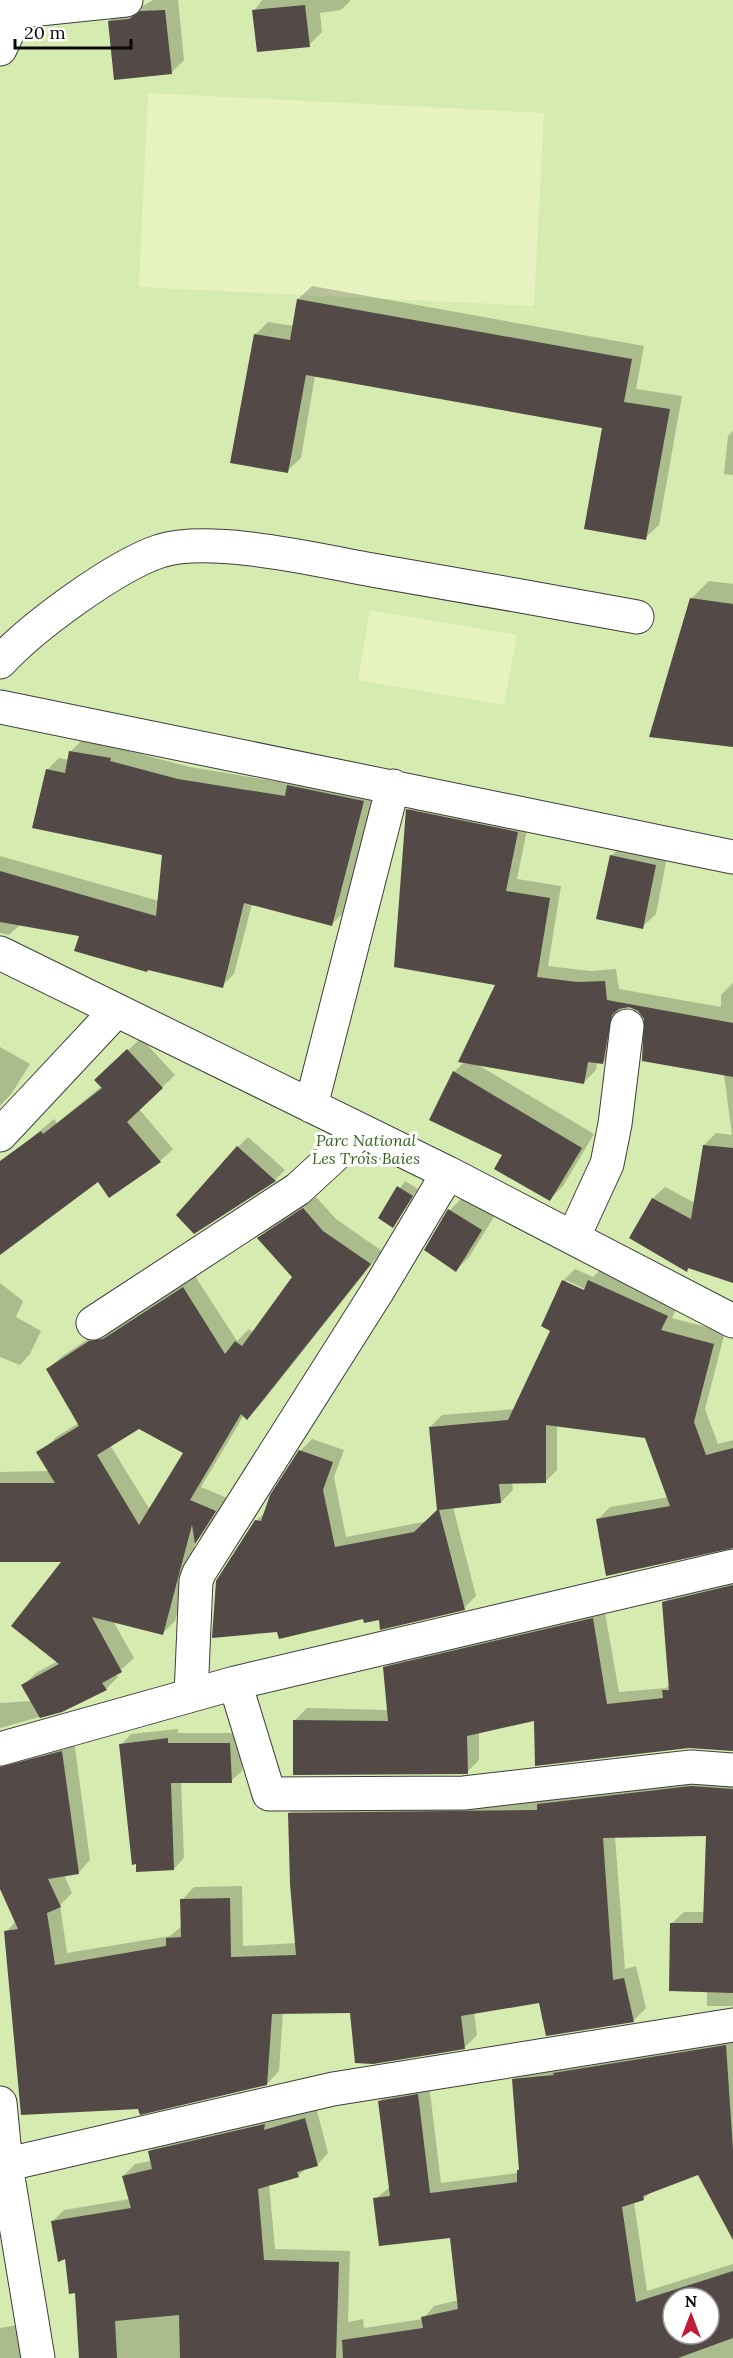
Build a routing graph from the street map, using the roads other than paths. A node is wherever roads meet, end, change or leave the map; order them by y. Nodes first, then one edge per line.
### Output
1 (126, 0) edge
2 (14, 6) edge
3 (0, 49) edge
4 (637, 617) dead end
5 (0, 662) edge
6 (0, 707) edge
7 (393, 786) junction
8 (733, 857) edge
9 (0, 953) edge
10 (116, 1011) junction
11 (627, 1026) dead end
12 (311, 1106) junction
13 (361, 1131) junction
14 (0, 1135) edge
15 (448, 1173) junction
16 (573, 1238) junction
17 (733, 1321) edge
18 (93, 1323) dead end
19 (733, 1566) edge
20 (235, 1683) junction
21 (191, 1695) junction
22 (0, 1749) edge
23 (733, 1770) edge
24 (733, 2025) edge
25 (0, 2103) edge
26 (3, 2165) edge
27 (38, 2358) edge

1 - 2 street
2 - 3 street
4 - 5 street
6 - 7 street
7 - 8 street
7 - 12 street
9 - 10 street
10 - 12 street
10 - 14 street
11 - 16 street
12 - 13 street
13 - 15 street
13 - 18 street
15 - 16 street
15 - 21 street
16 - 17 street
19 - 20 street
20 - 21 street
20 - 23 street
21 - 22 street
24 - 26 street
25 - 26 street
26 - 27 street

